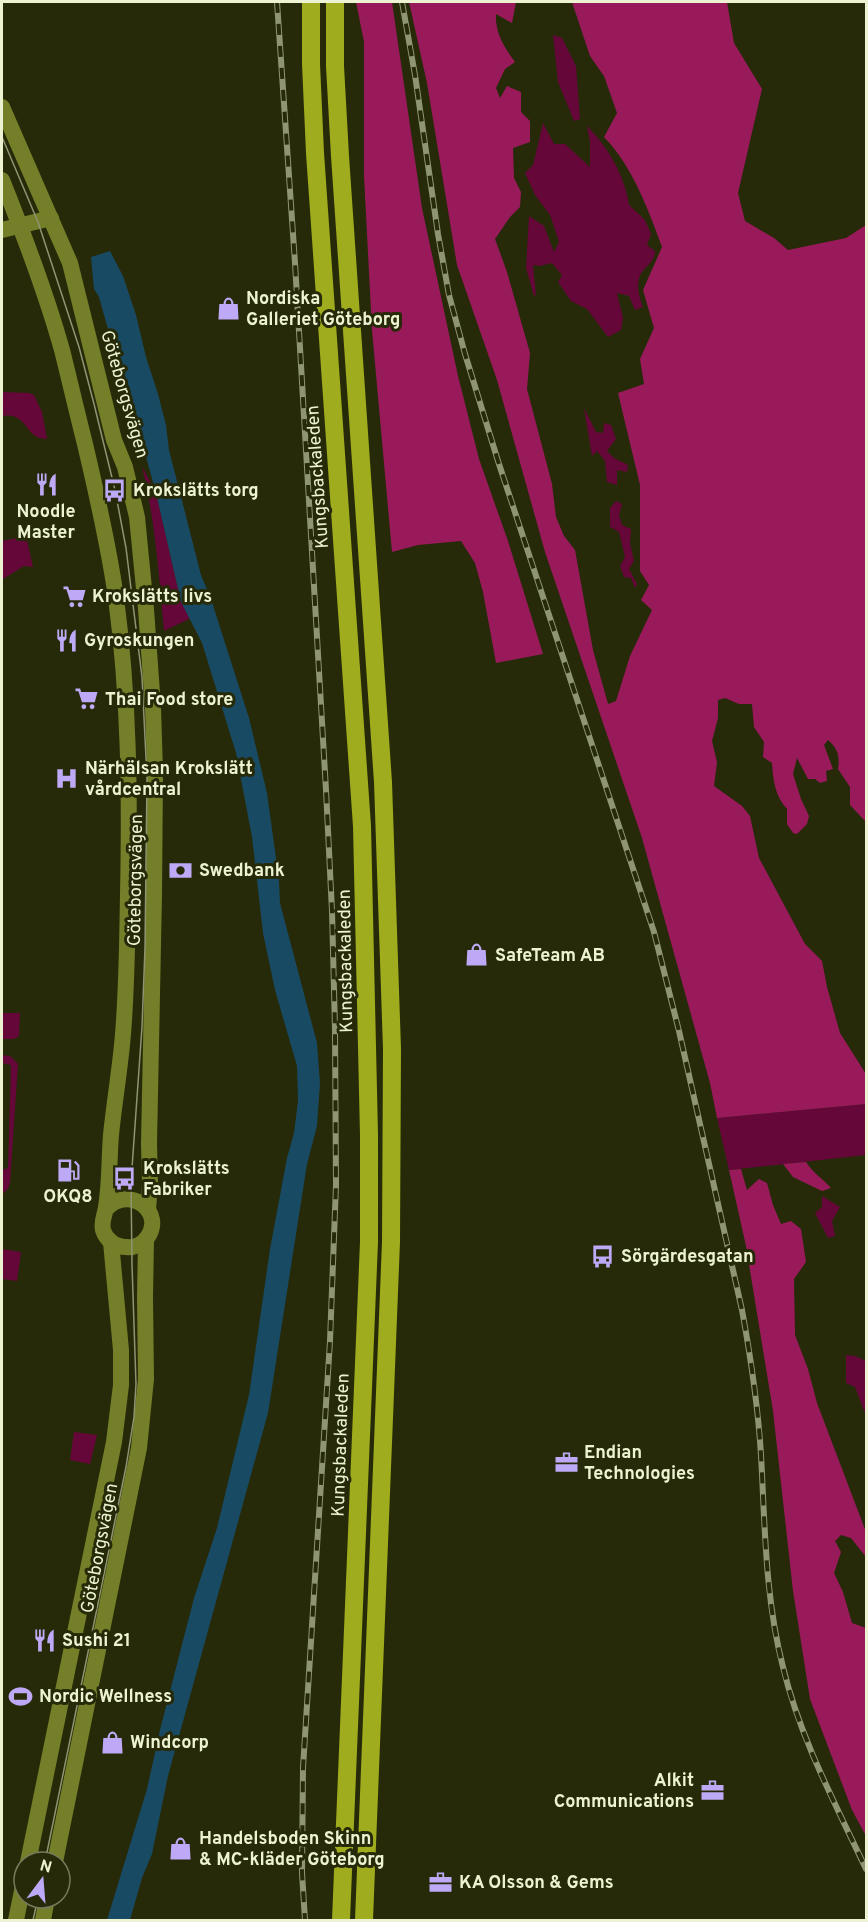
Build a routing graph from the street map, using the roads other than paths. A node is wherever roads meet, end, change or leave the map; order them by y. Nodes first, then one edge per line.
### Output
1 (311, 2) edge
2 (335, 2) edge
3 (2, 107) edge
4 (2, 180) edge
5 (51, 218) junction
6 (18, 226) junction
7 (2, 230) edge
8 (106, 1209) junction
9 (148, 1210) junction
10 (146, 1239) junction
11 (111, 1242) junction
12 (30, 1850) edge
13 (57, 1850) edge
14 (341, 1920) edge
15 (364, 1920) edge

1 - 14 highway, Kungsbackaleden
2 - 15 highway
3 - 5 main road, Göteborgsvägen
4 - 6 main road, Göteborgsvägen
5 - 6 main road
5 - 9 main road, Göteborgsvägen
6 - 7 main road
6 - 8 main road, Göteborgsvägen
8 - 9 main road
8 - 11 main road, Göteborgsvägen
9 - 10 main road, Göteborgsvägen
10 - 11 main road
10 - 13 main road, Göteborgsvägen
11 - 12 main road, Göteborgsvägen

